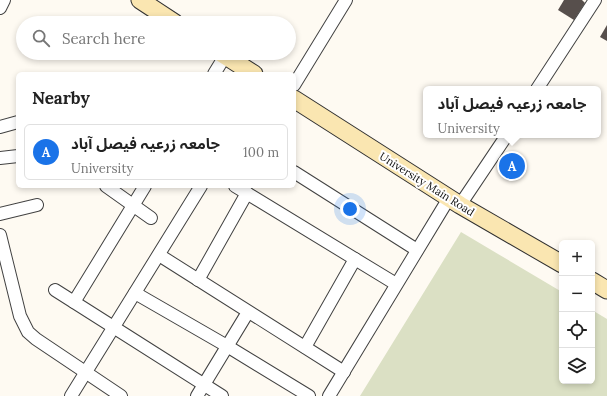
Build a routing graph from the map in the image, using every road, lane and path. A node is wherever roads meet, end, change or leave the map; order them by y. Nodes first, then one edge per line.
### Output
1 (4, 0) edge
2 (140, 0) edge
3 (346, 0) edge
4 (596, 0) edge
5 (0, 8) edge
6 (164, 16) edge
7 (220, 60) edge
8 (232, 60) edge
9 (215, 72) edge
10 (251, 72) edge
11 (296, 82) edge
12 (539, 86) edge
13 (296, 101) edge
14 (16, 123) edge
15 (0, 127) edge
16 (505, 138) edge
17 (16, 156) edge
18 (0, 158) edge
19 (296, 173) edge
20 (109, 188) edge
21 (144, 188) edge
22 (200, 188) edge
23 (238, 188) edge
24 (247, 193) junction
25 (455, 202) junction
26 (37, 205) dead end
27 (133, 206) junction
28 (0, 214) edge
29 (151, 218) dead end
30 (0, 235) edge
31 (417, 250) junction
32 (159, 255) junction
33 (355, 259) junction
34 (559, 262) edge
35 (198, 280) junction
36 (595, 283) edge
37 (6, 284) edge
38 (396, 284) junction
39 (55, 290) dead end
40 (607, 290) edge
41 (135, 294) junction
42 (74, 302) junction
43 (248, 312) junction
44 (114, 328) junction
45 (227, 346) junction
46 (305, 347) junction
47 (86, 372) junction
48 (344, 372) junction
49 (203, 385) junction
50 (71, 396) edge
51 (121, 396) edge
52 (196, 396) edge
53 (222, 396) edge
54 (310, 396) edge
55 (329, 396) edge

1 - 5 street
2 - 6 street
3 - 11 street
4 - 12 street
7 - 9 street
8 - 10 street
13 - 25 street, University Main Road
14 - 15 street
16 - 25 street
17 - 18 street
19 - 31 street
20 - 27 street
21 - 27 street
22 - 32 street
23 - 24 street
24 - 33 street
24 - 35 street
25 - 31 street
25 - 34 street, University Main Road
26 - 28 street
27 - 29 street
27 - 42 street
30 - 37 street
31 - 38 street
32 - 35 street
32 - 41 street
33 - 38 street
33 - 46 street
35 - 43 street
36 - 40 street
37 - 47 street
38 - 48 street
39 - 42 street
41 - 44 street
41 - 45 street
42 - 44 street
43 - 45 street
43 - 46 street
44 - 47 street
44 - 49 street
45 - 49 street
45 - 54 street
46 - 48 street
47 - 50 street
47 - 51 street
48 - 55 street
49 - 52 street
49 - 53 street

